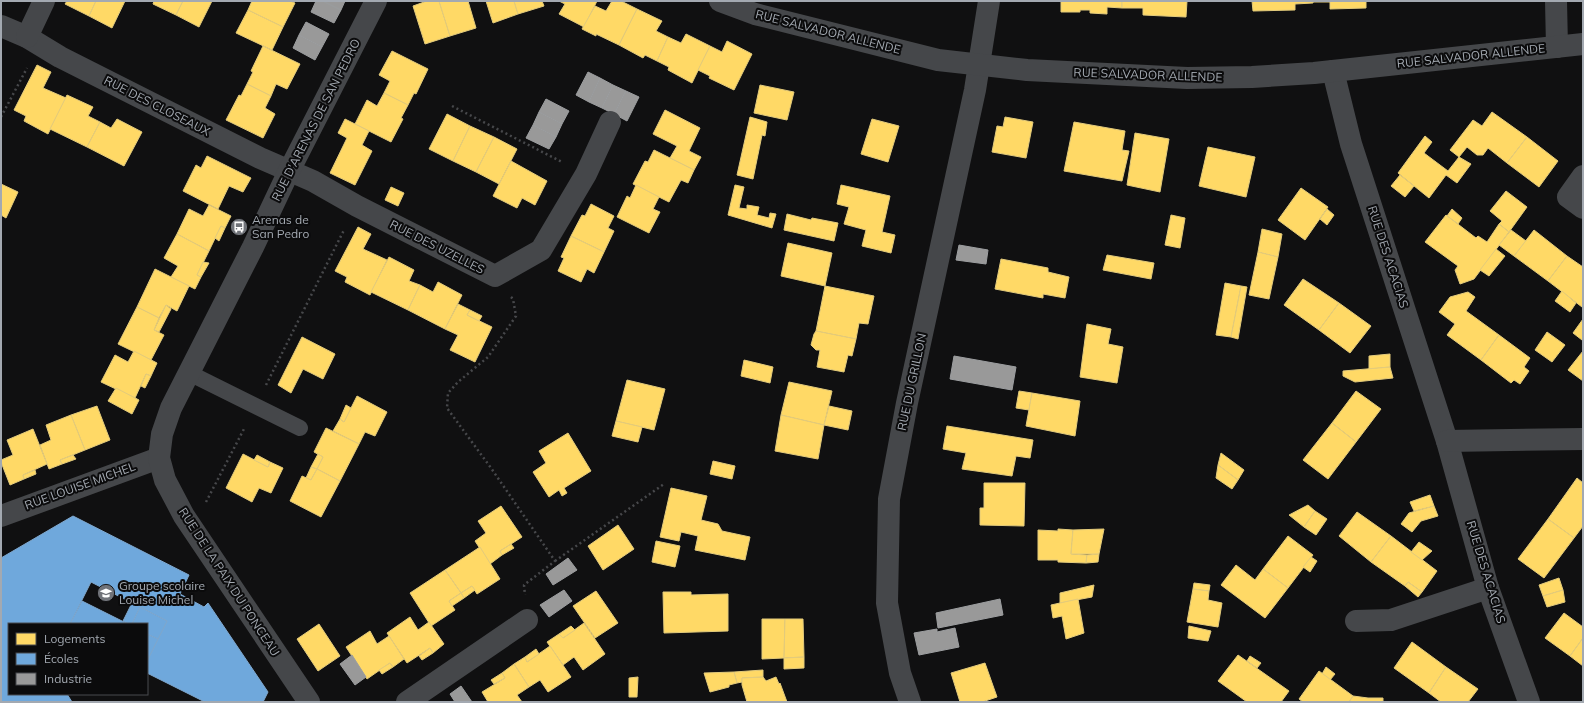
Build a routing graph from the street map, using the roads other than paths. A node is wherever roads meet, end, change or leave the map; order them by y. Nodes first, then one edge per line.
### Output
1 (44, 1) edge
2 (376, 1) edge
3 (721, 1) edge
4 (989, 1) edge
5 (1556, 1) edge
6 (1, 26) edge
7 (33, 41) junction
8 (1583, 44) edge
9 (1556, 47) junction
10 (979, 64) junction
11 (1333, 71) junction
12 (610, 122) dead end
13 (289, 171) junction
14 (1583, 176) edge
15 (1583, 208) edge
16 (189, 373) junction
17 (300, 428) dead end
18 (1583, 439) edge
19 (1447, 441) junction
20 (159, 458) junction
21 (1, 516) edge
22 (1488, 588) junction
23 (527, 620) road end
24 (1356, 621) dead end
25 (309, 702) edge
26 (407, 702) edge
27 (910, 702) edge
28 (1529, 702) edge

1 - 7 street
2 - 13 street, RUE D'ARENAS DE SAN PEDRO
3 - 10 street, RUE SALVADOR ALLENDE
4 - 10 street, RUE DU GRILLON
5 - 9 street
6 - 7 street, RUE DES CLOSEAUX
7 - 13 street, RUE DES CLOSEAUX
8 - 9 street, RUE SALVADOR ALLENDE
9 - 11 street, RUE SALVADOR ALLENDE
10 - 11 street, RUE SALVADOR ALLENDE
10 - 27 street, RUE DU GRILLON
11 - 19 street, RUE DES ACACIAS
12 - 13 street, RUE DES UZELLES
13 - 16 street, RUE D'ARENAS DE SAN PEDRO
14 - 15 street
16 - 17 lane
16 - 20 street, RUE D'ARENAS DE SAN PEDRO
18 - 19 street
19 - 22 street, RUE DES ACACIAS
20 - 21 street, RUE LOUISE MICHEL
20 - 25 street, RUE DE LA PAIX DU PONCEAU
22 - 24 street
22 - 28 street, RUE DES ACACIAS
23 - 26 street

